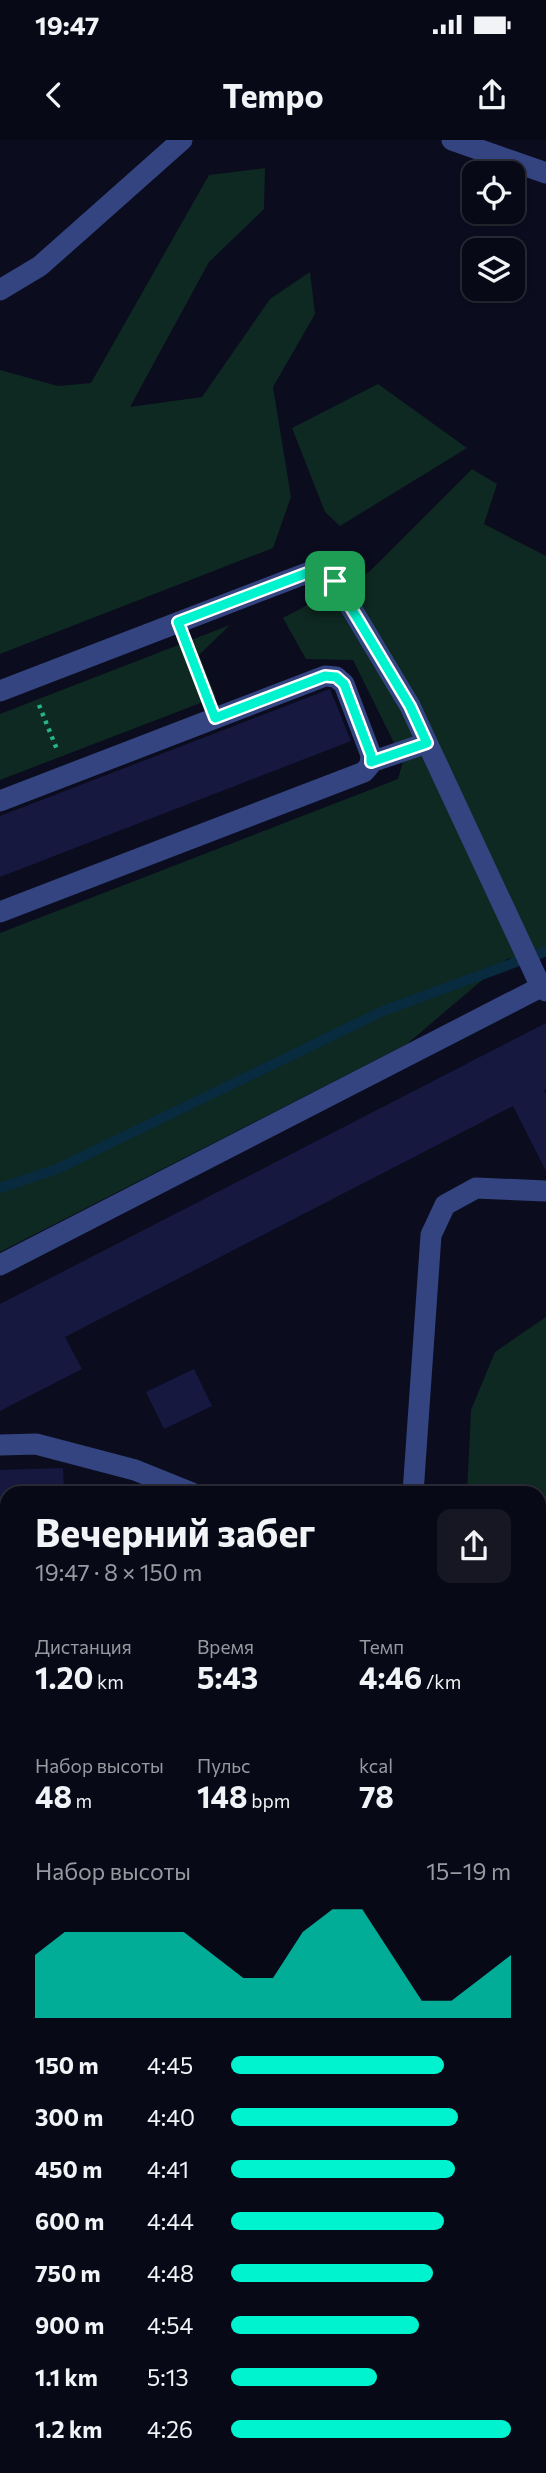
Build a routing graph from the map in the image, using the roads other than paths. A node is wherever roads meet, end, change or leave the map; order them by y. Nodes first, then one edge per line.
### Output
1 (182, 140) edge
2 (452, 140) edge
3 (546, 173) edge
4 (0, 290) edge
5 (0, 691) edge
6 (427, 743) junction
7 (371, 762) junction
8 (0, 801) edge
9 (0, 912) edge
10 (544, 989) edge
11 (546, 1191) edge
12 (0, 1265) edge
13 (0, 1445) edge
14 (175, 1486) edge
15 (413, 1486) edge

1 - 4 street
2 - 3 street
5 - 6 street
6 - 7 street
6 - 10 street
7 - 8 street
7 - 9 street
10 - 12 street
11 - 15 street
13 - 14 street

